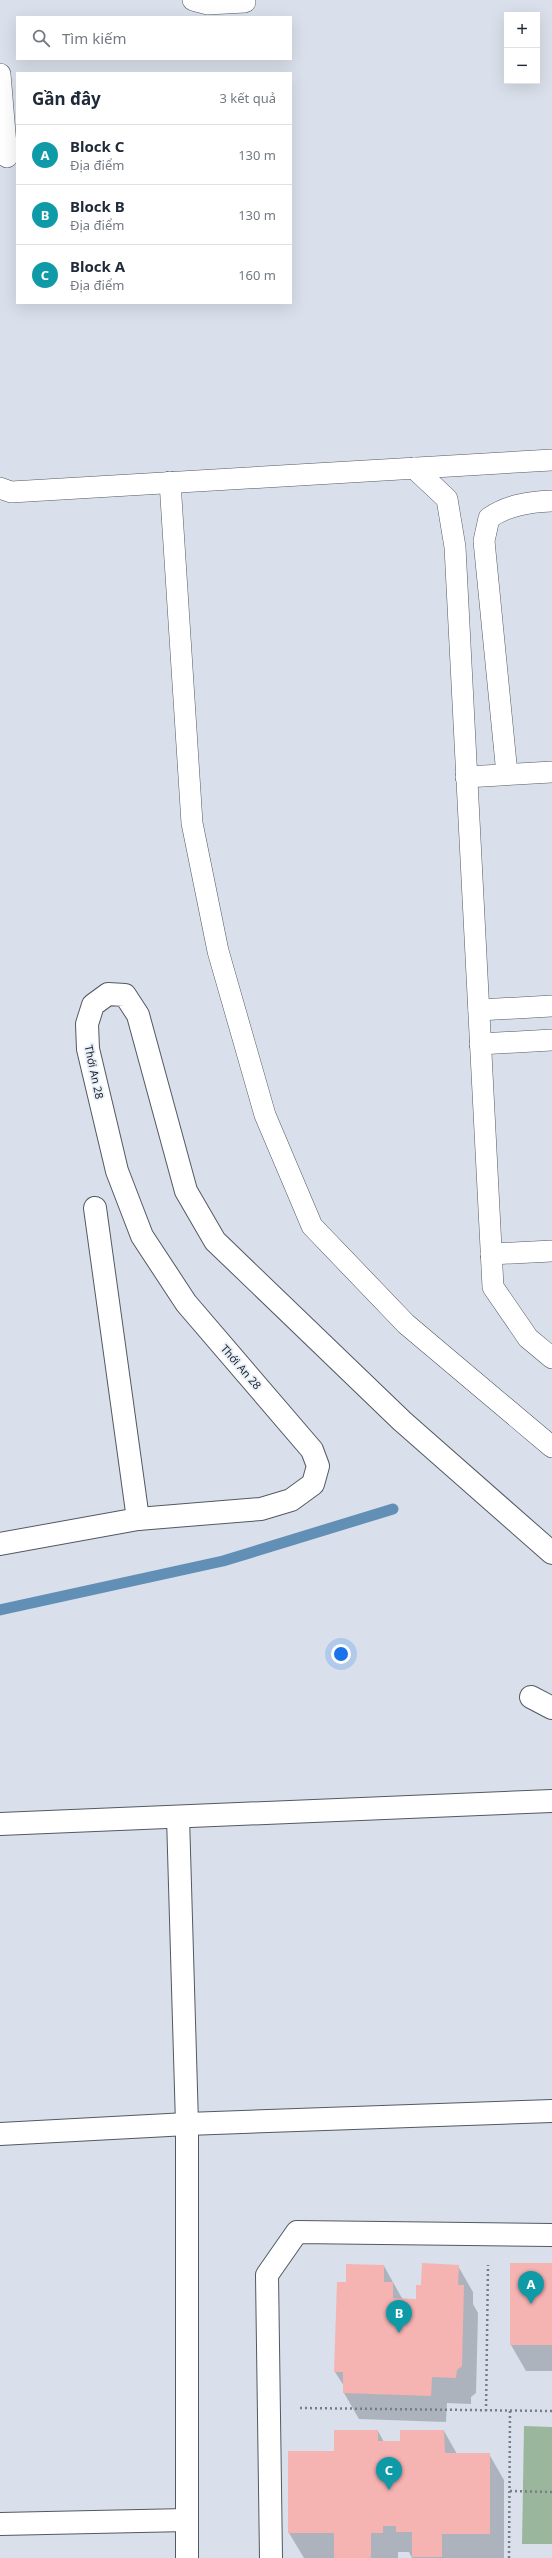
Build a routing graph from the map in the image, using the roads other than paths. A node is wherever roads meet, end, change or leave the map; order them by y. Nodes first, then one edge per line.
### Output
1 (193, 0) edge
2 (245, 2) dead end
3 (0, 74) edge
4 (7, 157) dead end
5 (552, 460) edge
6 (414, 468) junction
7 (170, 482) junction
8 (0, 488) edge
9 (552, 501) edge
10 (552, 772) edge
11 (507, 774) junction
12 (466, 776) junction
13 (552, 1006) edge
14 (479, 1010) junction
15 (552, 1040) edge
16 (480, 1044) junction
17 (95, 1208) dead end
18 (552, 1251) edge
19 (491, 1254) junction
20 (552, 1358) edge
21 (552, 1447) edge
22 (138, 1518) junction
23 (0, 1544) edge
24 (552, 1553) edge
25 (531, 1697) dead end
26 (552, 1708) edge
27 (552, 1801) edge
28 (178, 1817) junction
29 (0, 1824) edge
30 (552, 2111) edge
31 (187, 2124) junction
32 (0, 2134) edge
33 (552, 2235) edge
34 (187, 2520) junction
35 (0, 2524) edge
36 (187, 2558) edge
37 (271, 2558) edge

1 - 2 lane
3 - 4 lane
5 - 6 lane
6 - 7 lane
6 - 12 lane
7 - 8 lane
7 - 21 lane
9 - 11 lane
10 - 11 lane
11 - 12 lane
12 - 14 lane
13 - 14 lane
14 - 16 lane
15 - 16 lane
16 - 19 lane
17 - 22 street
18 - 19 lane
19 - 20 lane
22 - 23 street, Thới An 28
22 - 24 street, Thới An 28
25 - 26 street
27 - 28 street
28 - 29 street
28 - 31 street
30 - 31 street
31 - 32 street
31 - 34 street
33 - 37 street
34 - 35 street
34 - 36 street

